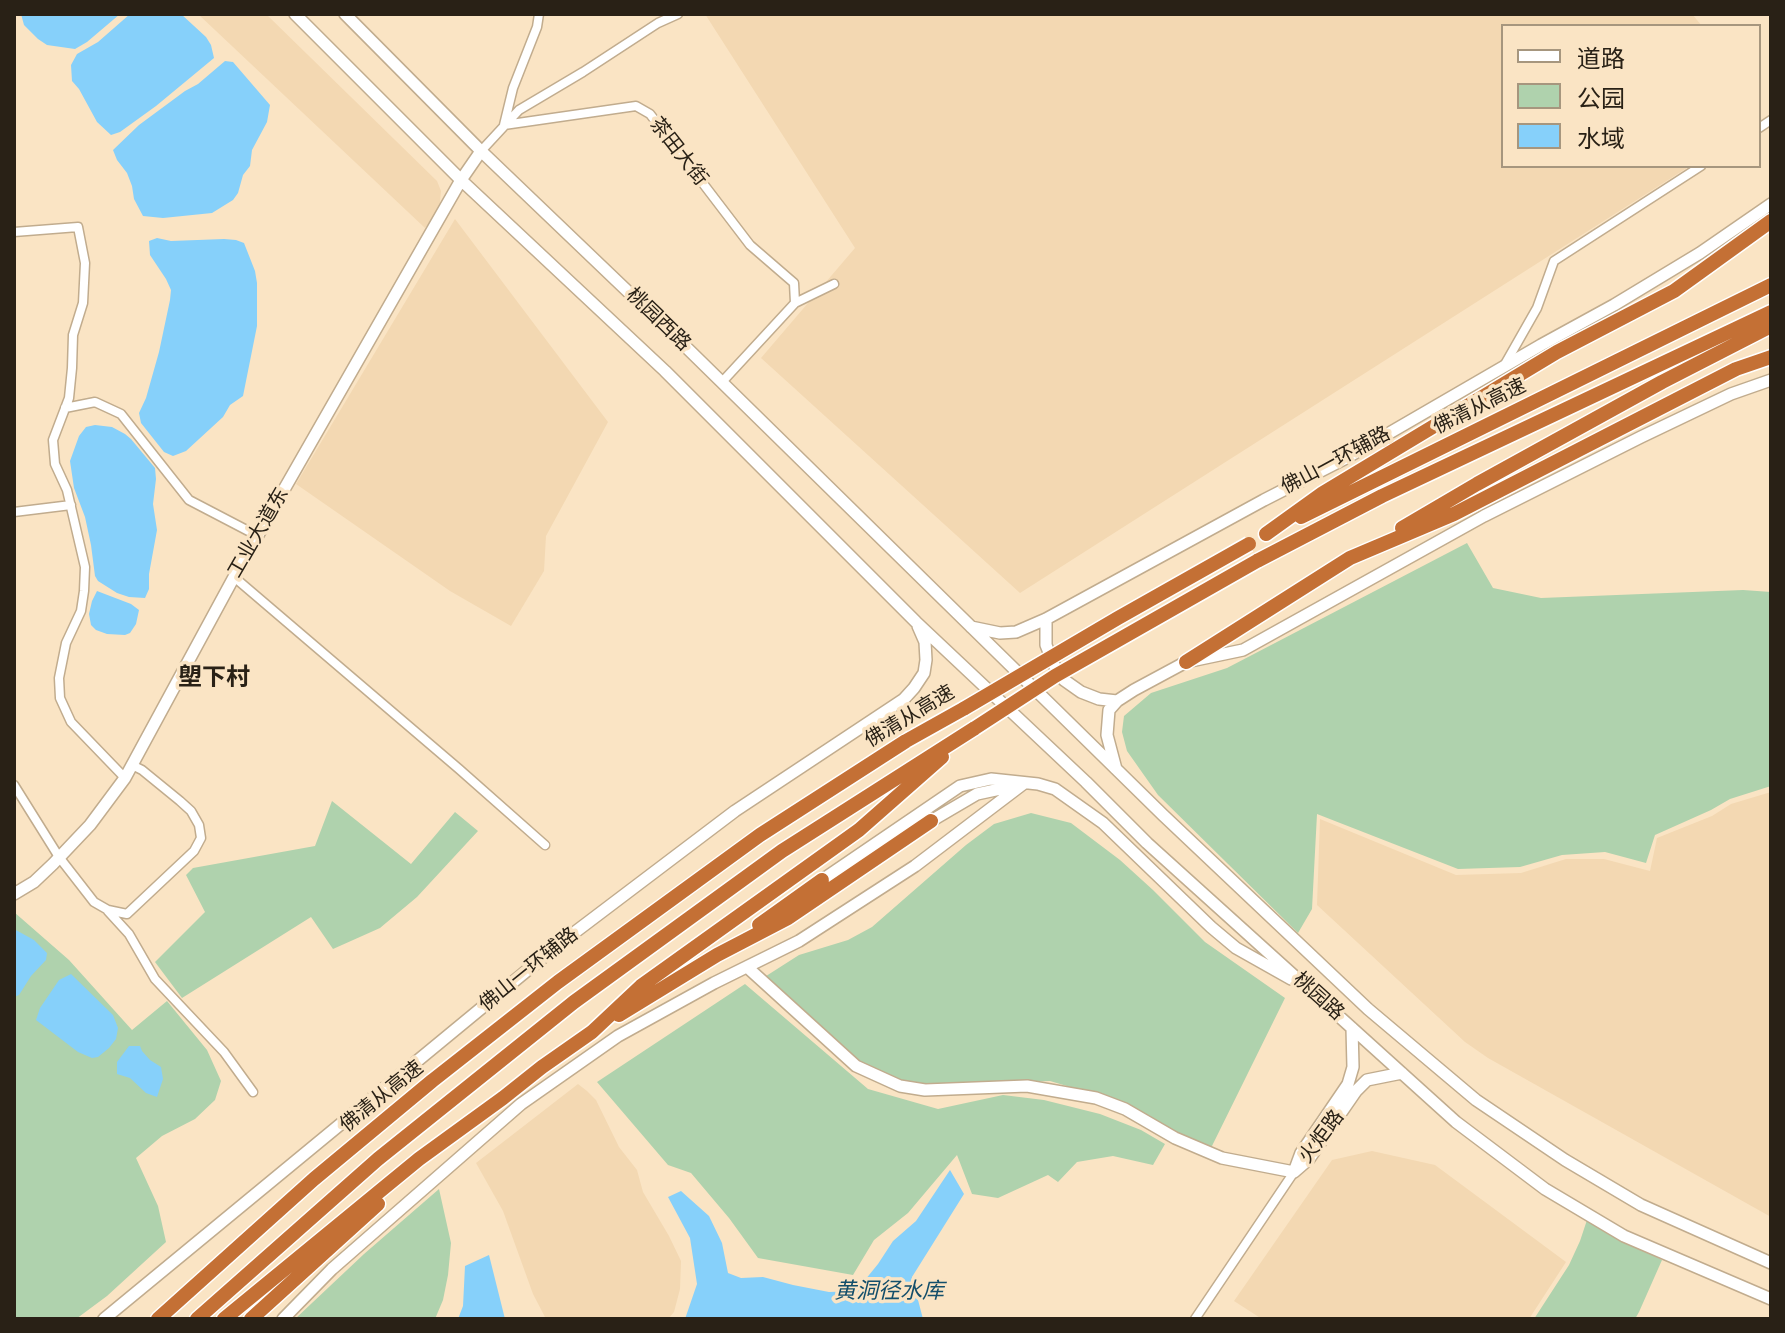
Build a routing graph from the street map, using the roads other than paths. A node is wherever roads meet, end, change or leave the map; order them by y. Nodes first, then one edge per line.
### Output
1 (295, 14) edge
2 (345, 14) edge
3 (539, 14) edge
4 (678, 14) edge
5 (504, 125) junction
6 (481, 151) junction
7 (1698, 168) edge
8 (461, 180) junction
9 (1771, 204) edge
10 (1771, 221) edge
11 (14, 232) edge
12 (834, 284) dead end
13 (1771, 285) edge
14 (795, 303) junction
15 (1771, 312) edge
16 (1771, 326) edge
17 (1771, 357) edge
18 (1504, 366) junction
19 (1771, 380) edge
20 (722, 382) junction
21 (65, 408) junction
22 (71, 505) junction
23 (14, 512) edge
24 (1266, 534) junction
25 (258, 536) junction
26 (1350, 558) junction
27 (234, 577) junction
28 (1046, 619) junction
29 (916, 622) junction
30 (971, 626) junction
31 (1186, 662) junction
32 (1117, 701) junction
33 (975, 728) junction
34 (132, 765) junction
35 (1116, 769) junction
36 (125, 778) junction
37 (1023, 784) junction
38 (14, 785) edge
39 (931, 821) joint
40 (545, 845) dead end
41 (59, 857) junction
42 (822, 880) joint
43 (14, 894) edge
44 (108, 910) junction
45 (717, 955) junction
46 (747, 967) junction
47 (1309, 989) junction
48 (1352, 1028) junction
49 (592, 1032) junction
50 (1402, 1073) junction
51 (253, 1092) dead end
52 (459, 1130) junction
53 (1294, 1172) junction
54 (1771, 1263) edge
55 (288, 1286) junction
56 (1771, 1299) edge
57 (104, 1319) edge
58 (158, 1319) edge
59 (197, 1319) edge
60 (224, 1319) edge
61 (251, 1319) edge
62 (258, 1319) edge
63 (283, 1319) edge
64 (1195, 1319) edge

1 - 8 main road, 桃园西路
2 - 6 main road, 桃园西路
3 - 5 street
4 - 5 street
5 - 6 street
5 - 14 street, 茶田大街
6 - 8 main road, 工业大道东
6 - 20 main road, 桃园西路
7 - 18 street
8 - 25 main road, 工业大道东
8 - 29 main road, 桃园西路
9 - 18 main road, 佛山一环辅路
10 - 24 highway
11 - 21 street
12 - 14 street
13 - 24 highway, 佛清从高速
14 - 20 street
15 - 33 highway, 佛清从高速, bridge
16 - 26 highway
17 - 26 highway
18 - 28 main road, 佛山一环辅路
19 - 31 main road
20 - 30 main road, 桃园西路
21 - 22 street
21 - 25 street
22 - 23 street
22 - 36 street
24 - 58 highway, 佛清从高速, bridge
25 - 27 main road, 工业大道东
26 - 31 highway
27 - 34 main road, 工业大道东
27 - 40 street
28 - 30 main road, 佛山一环辅路
28 - 32 main road
29 - 47 main road, 桃园路
29 - 57 main road, 佛山一环辅路
30 - 35 main road, 桃园路
31 - 32 main road
32 - 35 main road
33 - 49 highway
33 - 59 highway, 佛清从高速
34 - 36 main road, 工业大道东
34 - 44 street
35 - 54 main road, 桃园路
36 - 41 main road, 工业大道东
37 - 39 main road
37 - 42 main road
37 - 46 main road
37 - 47 main road
38 - 41 street
39 - 45 highway
41 - 43 main road, 工业大道东
41 - 44 street
42 - 45 highway
44 - 51 street
45 - 49 highway
46 - 53 main road
46 - 63 main road
47 - 48 main road, 桃园路
48 - 50 main road, 桃园路
48 - 53 main road, 火炬路
49 - 52 highway
50 - 53 main road, 火炬路
50 - 56 main road, 桃园路
52 - 55 highway
52 - 60 highway
53 - 64 street
55 - 61 highway
55 - 62 highway

